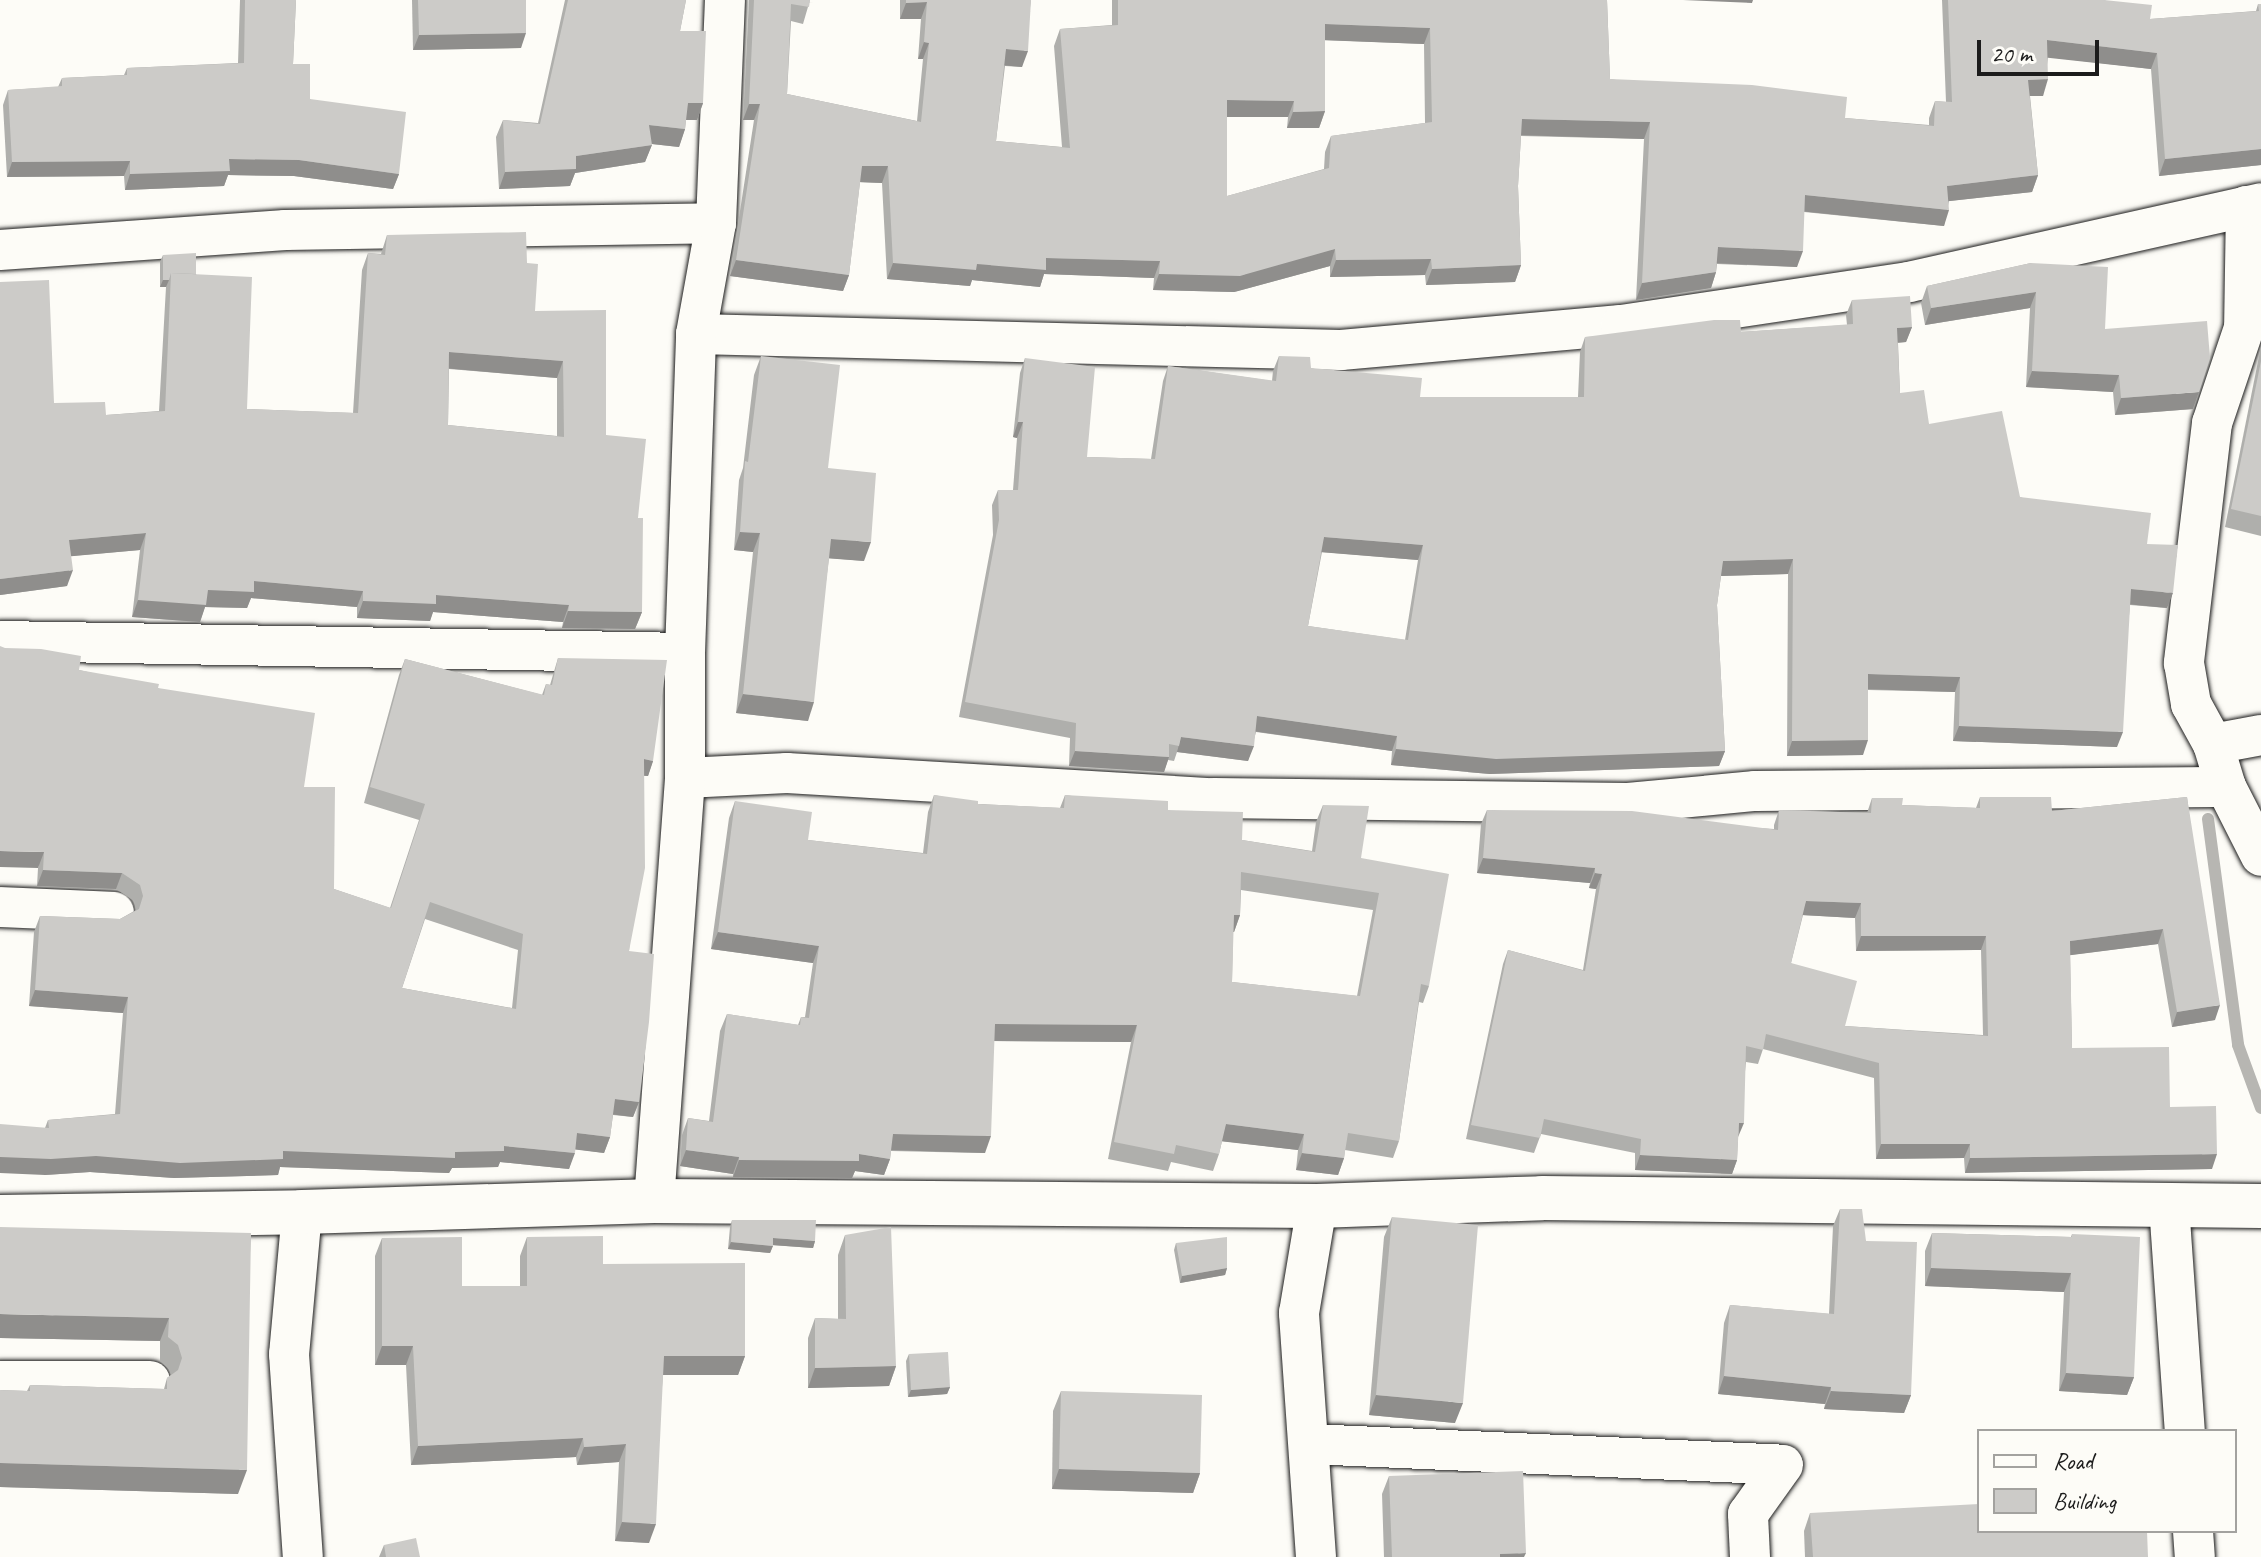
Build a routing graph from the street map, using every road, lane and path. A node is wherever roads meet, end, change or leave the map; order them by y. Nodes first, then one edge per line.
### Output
1 (725, 0) edge
2 (2253, 205) edge
3 (716, 223) junction
4 (0, 250) edge
5 (696, 334) junction
6 (0, 641) edge
7 (685, 653) junction
8 (2261, 735) edge
9 (2213, 744) junction
10 (685, 778) junction
11 (2226, 787) junction
12 (2261, 856) edge
13 (0, 907) edge
14 (114, 912) dead end
15 (654, 1201) junction
16 (2169, 1205) junction
17 (1317, 1206) junction
18 (2261, 1206) edge
19 (302, 1212) junction
20 (0, 1217) edge
21 (0, 1381) edge
22 (150, 1381) dead end
23 (2185, 1429) edge
24 (1309, 1444) junction
25 (2193, 1533) edge
26 (303, 1557) edge
27 (1316, 1557) edge
28 (1750, 1557) edge
29 (2195, 1557) edge

1 - 3 street
2 - 5 street
2 - 9 street
3 - 4 street
3 - 5 street
5 - 7 street
6 - 7 street
7 - 10 street
8 - 9 street
9 - 11 street
10 - 11 street
10 - 15 street
11 - 12 street
13 - 14 street
15 - 17 street
15 - 19 street
16 - 17 street
16 - 18 street
16 - 23 street
17 - 24 street
19 - 20 street
19 - 26 street
21 - 22 street
24 - 27 street
24 - 28 street
25 - 29 street

